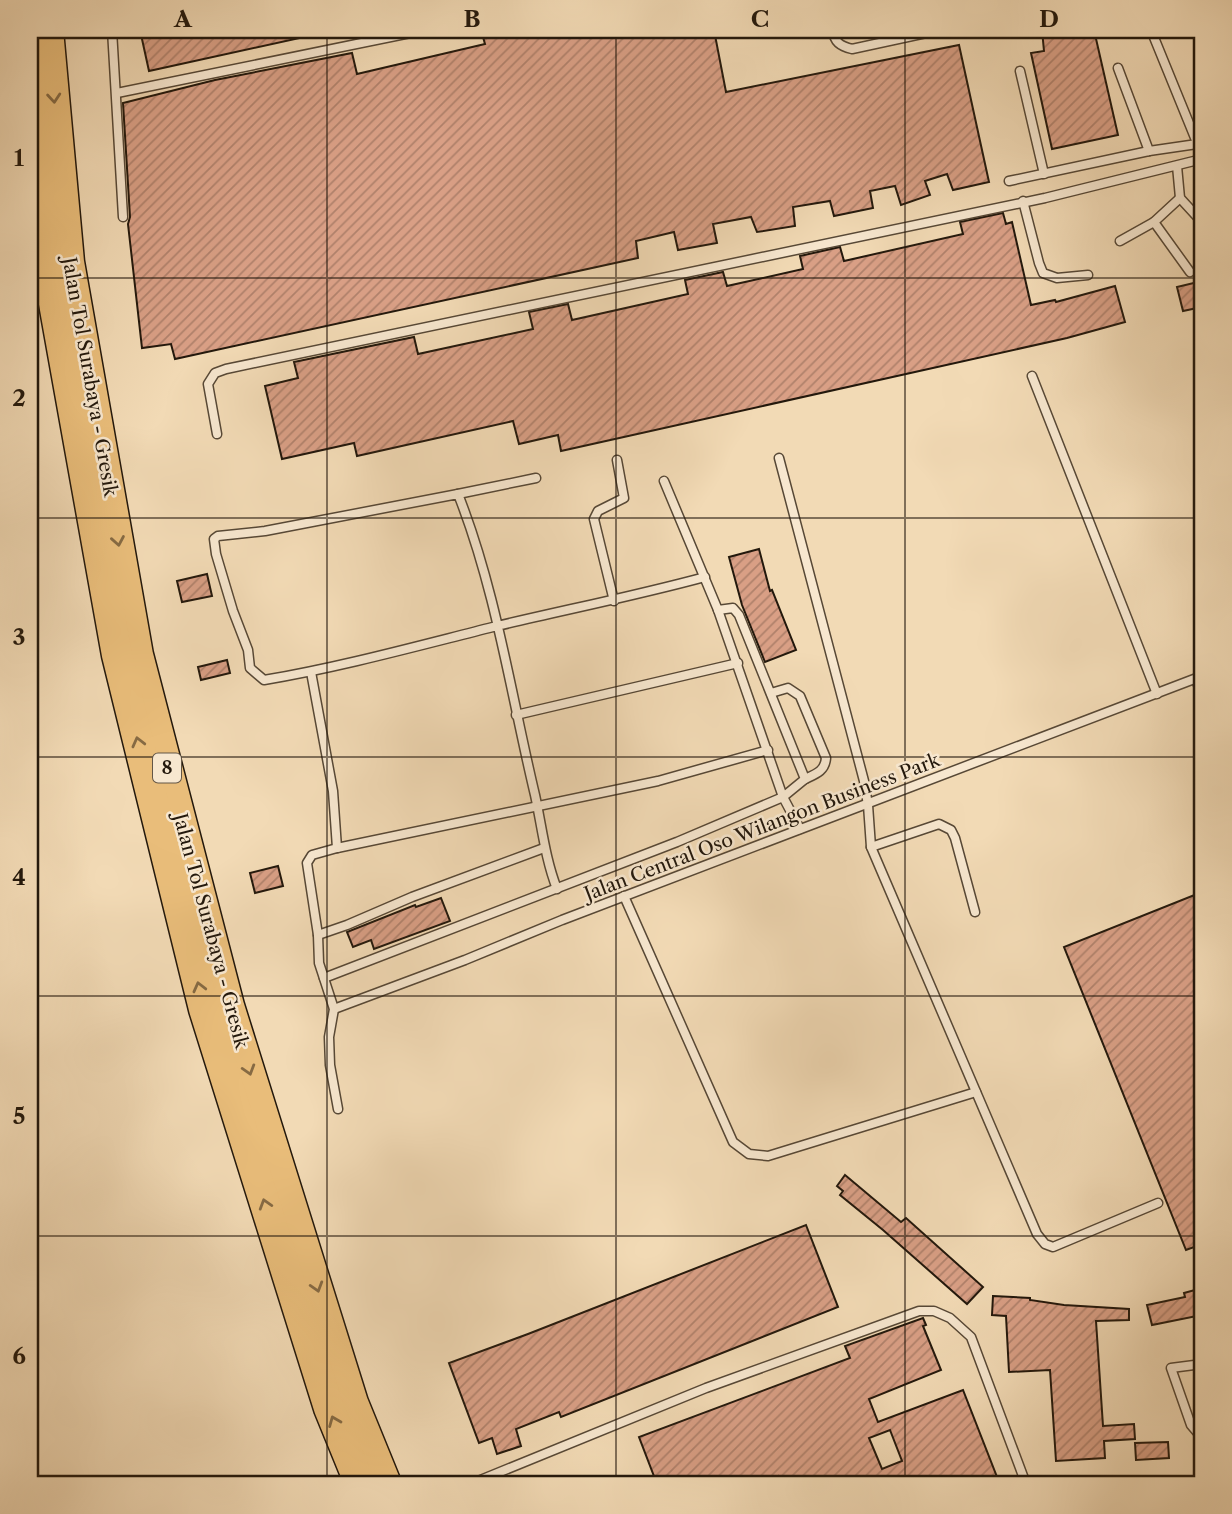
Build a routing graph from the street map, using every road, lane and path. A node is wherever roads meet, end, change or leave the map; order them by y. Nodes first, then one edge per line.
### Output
1 (48, 30) edge
2 (112, 30) edge
3 (425, 30) edge
4 (833, 30) edge
5 (891, 30) edge
6 (940, 30) edge
7 (1151, 30) edge
8 (893, 40) junction
9 (1118, 68) dead end
10 (1020, 71) dead end
11 (30, 83) edge
12 (117, 93) junction
13 (1197, 144) junction
14 (1149, 151) junction
15 (1202, 157) edge
16 (1177, 166) junction
17 (1044, 174) junction
18 (1009, 181) dead end
19 (1180, 198) junction
20 (1023, 201) junction
21 (123, 217) dead end
22 (1154, 222) junction
23 (1202, 222) edge
24 (1120, 241) dead end
25 (1189, 272) dead end
26 (1088, 275) dead end
27 (1032, 376) dead end
28 (217, 434) dead end
29 (779, 458) dead end
30 (617, 460) dead end
31 (536, 478) dead end
32 (664, 481) dead end
33 (458, 494) junction
34 (705, 577) junction
35 (614, 601) junction
36 (719, 610) junction
37 (497, 626) junction
38 (738, 663) junction
39 (311, 672) junction
40 (1199, 678) edge
41 (771, 693) junction
42 (1157, 694) junction
43 (1202, 697) edge
44 (516, 715) junction
45 (768, 750) junction
46 (805, 779) junction
47 (783, 797) junction
48 (868, 804) junction
49 (537, 807) junction
50 (800, 830) junction
51 (871, 847) junction
52 (337, 848) junction
53 (544, 848) junction
54 (557, 889) junction
55 (624, 896) junction
56 (975, 912) dead end
57 (318, 935) junction
58 (324, 978) junction
59 (334, 1009) junction
60 (976, 1092) junction
61 (338, 1109) dead end
62 (1158, 1203) dead end
63 (1202, 1364) edge
64 (1202, 1438) edge
65 (474, 1483) edge
66 (360, 1484) edge
67 (386, 1484) edge
68 (1026, 1484) edge

1 -> 67 highway, Jalan Tol Surabaya - Gresik / 8
2 - 12 lane
3 - 12 lane
4 - 8 lane
5 - 8 lane
6 - 8 lane
7 - 13 lane
9 - 14 lane
10 - 17 lane
66 -> 11 highway, Jalan Tol Surabaya - Gresik / 8
12 - 21 lane
13 - 14 lane
13 - 15 lane
14 - 17 lane
15 - 16 lane
16 - 19 lane
16 - 20 lane
17 - 18 lane
19 - 22 lane
19 - 23 lane
20 - 26 lane
20 - 28 lane
22 - 24 lane
22 - 25 lane
27 - 42 lane
29 - 48 lane
30 - 35 lane
31 - 33 lane
32 - 34 lane
33 - 37 lane
33 - 39 lane
34 - 35 lane
34 - 36 lane
35 - 37 lane
36 - 38 lane
36 - 41 lane
37 - 39 lane
37 - 44 lane
38 - 44 lane
38 - 45 lane
39 - 52 lane
40 - 42 lane, Jalan Central Oso Wilangon Business Park
40 - 43 lane
41 - 46 lane
41 - 46 lane
42 - 48 lane, Jalan Central Oso Wilangon Business Park
44 - 49 lane
45 - 47 lane
45 - 49 lane
46 - 47 lane
47 - 50 lane
47 - 54 lane
48 - 50 lane, Jalan Central Oso Wilangon Business Park
48 - 51 lane
49 - 52 lane
49 - 53 lane
50 - 55 lane, Jalan Central Oso Wilangon Business Park
51 - 56 lane
51 - 60 lane
52 - 57 lane
53 - 54 lane
53 - 57 lane
54 - 58 lane
55 - 59 lane, Jalan Central Oso Wilangon Business Park
55 - 60 lane
57 - 58 lane
58 - 59 lane
59 - 61 lane
60 - 62 lane
63 - 64 lane
65 - 68 lane

